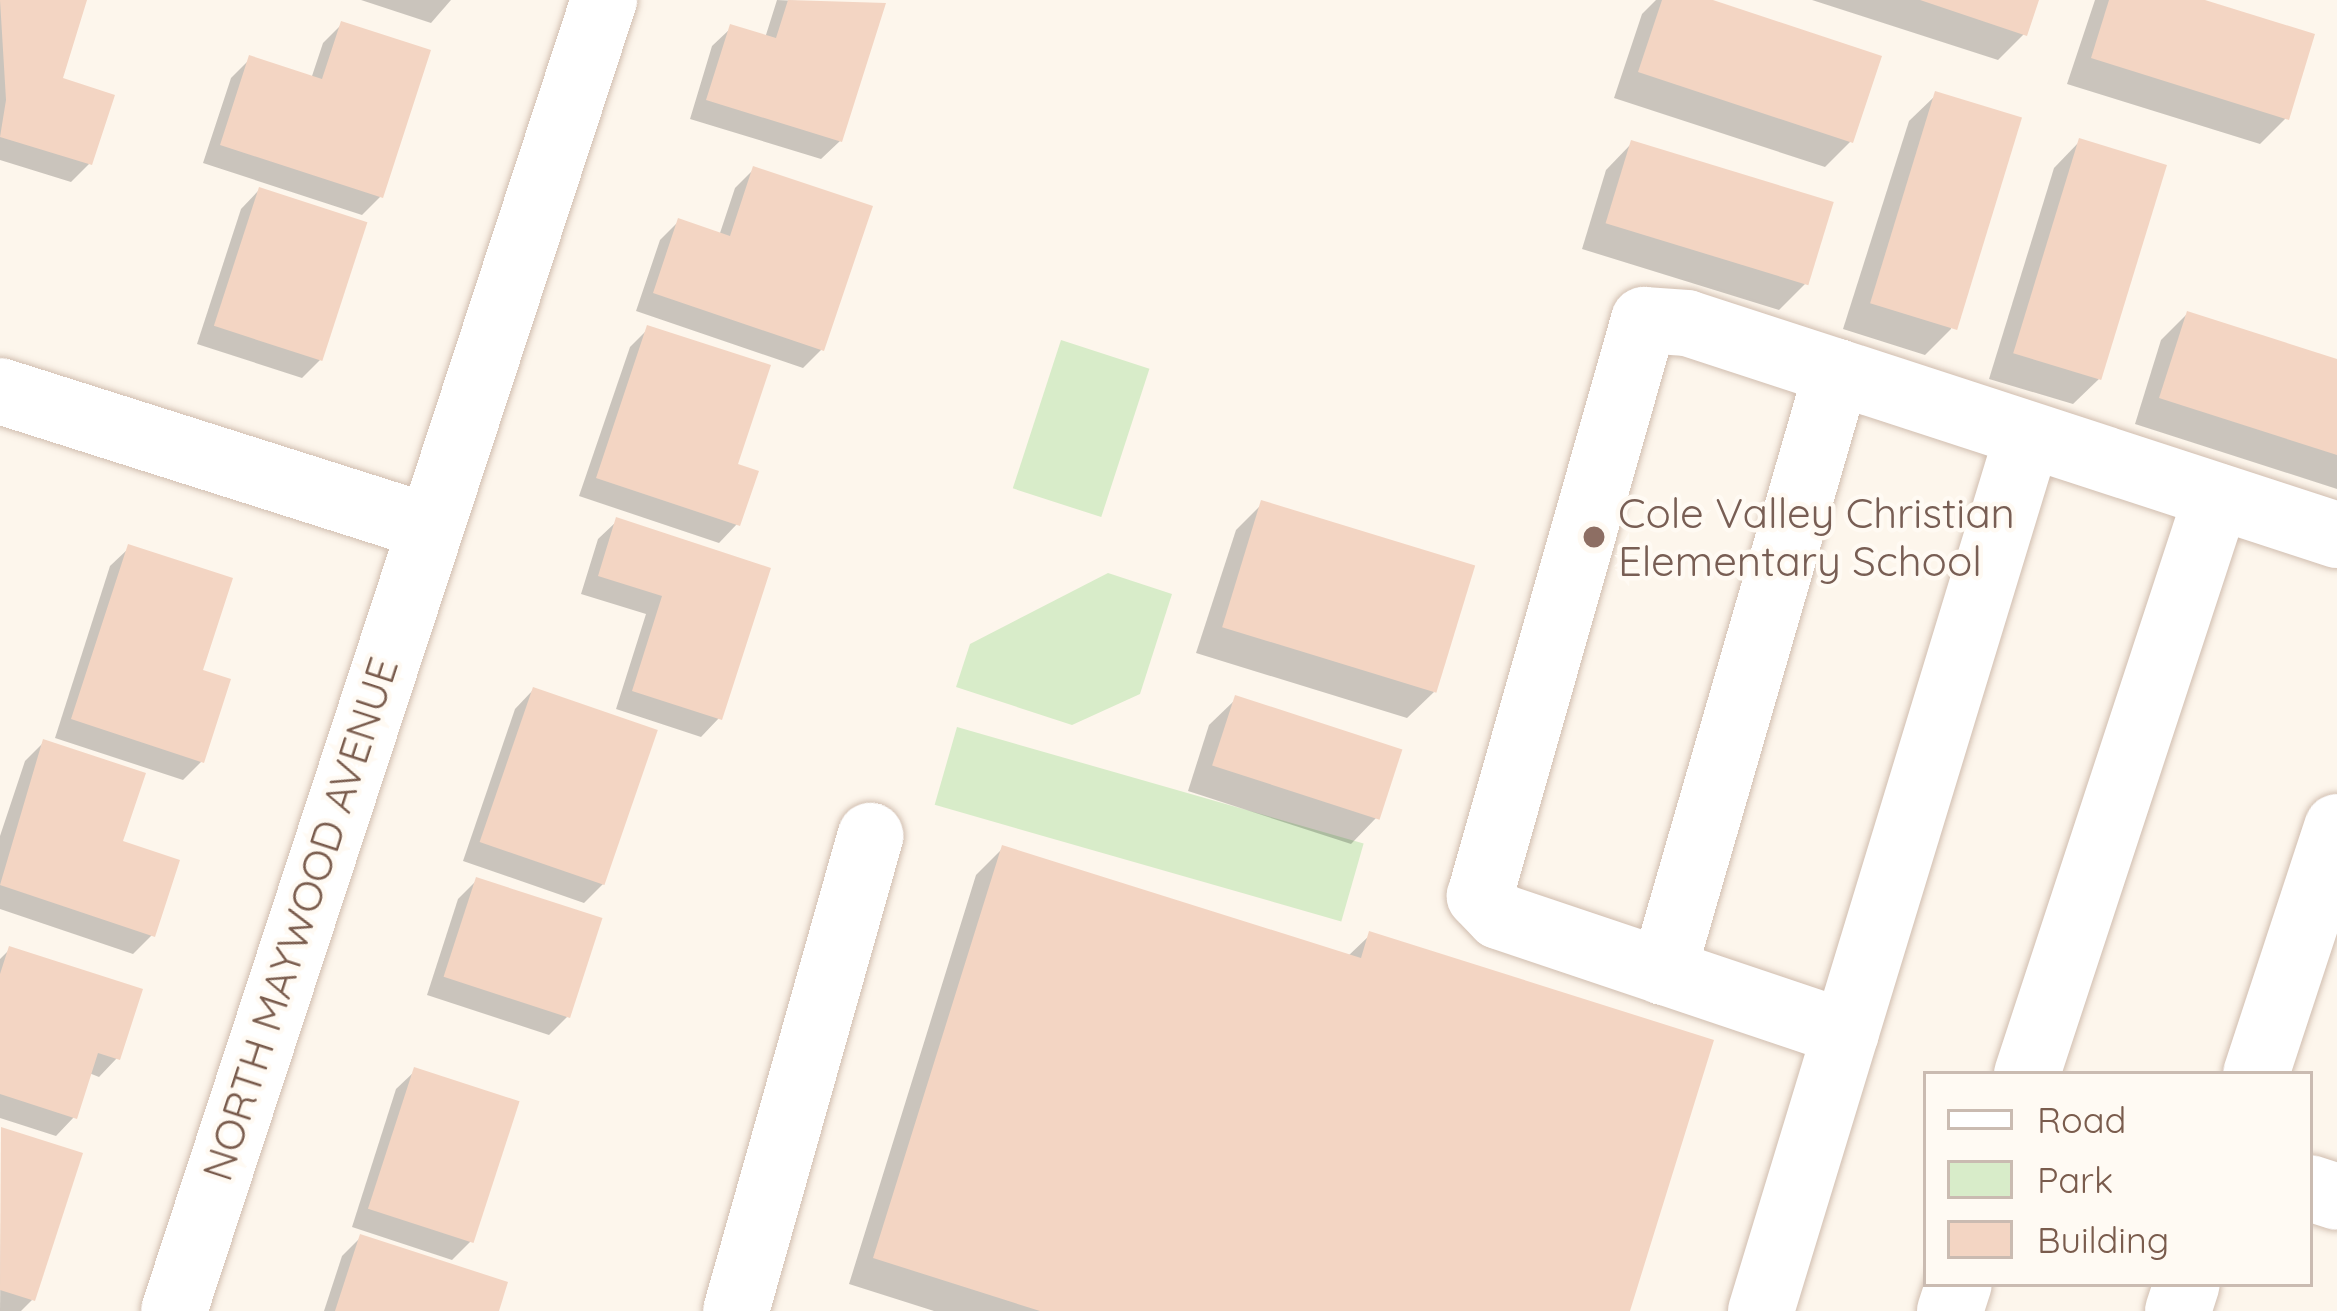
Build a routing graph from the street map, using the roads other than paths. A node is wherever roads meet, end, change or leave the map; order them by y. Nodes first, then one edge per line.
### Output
1 (604, 0) edge
2 (1838, 372) junction
3 (0, 391) edge
4 (2028, 435) junction
5 (2217, 496) junction
6 (426, 526) junction
7 (2337, 535) edge
8 (2337, 827) edge
9 (870, 836) dead end
10 (1663, 972) junction
11 (1846, 1033) junction
12 (2028, 1071) edge
13 (2257, 1071) edge
14 (175, 1311) edge
15 (736, 1311) edge
16 (1761, 1311) edge

1 - 6 street, NORTH MAYWOOD AVENUE
2 - 4 street
2 - 10 street
2 - 10 street
3 - 6 street
4 - 5 street
4 - 11 street
5 - 7 street
5 - 12 street
6 - 14 street, NORTH MAYWOOD AVENUE
8 - 13 street
9 - 15 street
10 - 11 street
11 - 16 street

